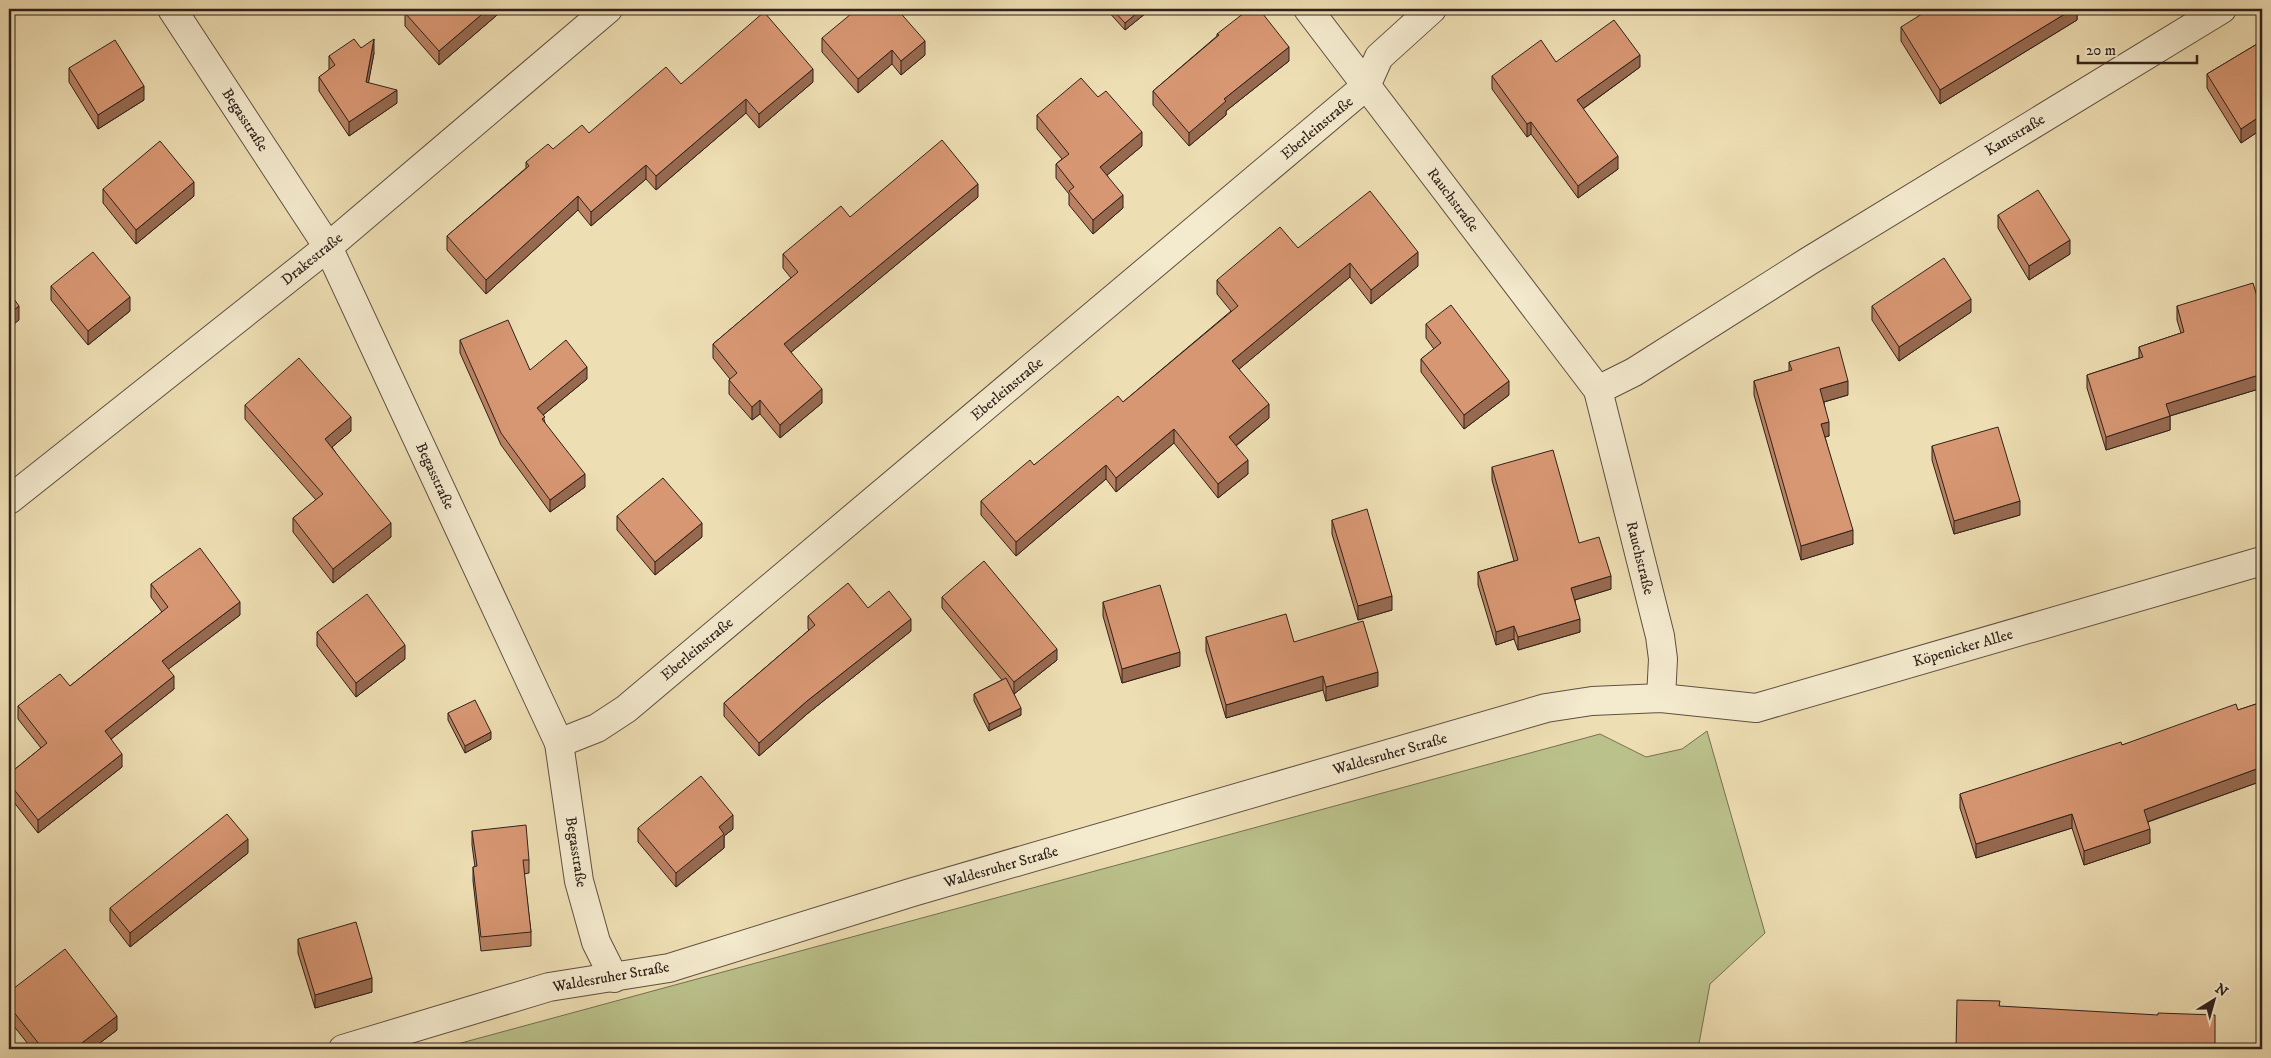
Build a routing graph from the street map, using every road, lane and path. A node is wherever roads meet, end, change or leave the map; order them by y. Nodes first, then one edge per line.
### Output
1 (172, 9) edge
2 (608, 9) edge
3 (1308, 9) edge
4 (1432, 9) edge
5 (2222, 9) edge
6 (1366, 86) junction
7 (328, 247) junction
8 (1598, 390) junction
9 (9, 500) edge
10 (2262, 561) edge
11 (1660, 698) junction
12 (560, 743) junction
13 (614, 978) junction
14 (343, 1049) edge

1 - 7 street, Begasstraße
2 - 7 street, Drakestraße
3 - 6 street, Rauchstraße
4 - 6 street, Eberleinstraße
5 - 8 street, Kantstraße
6 - 8 street, Rauchstraße
6 - 12 street, Eberleinstraße
7 - 9 street, Drakestraße
7 - 12 street, Begasstraße
8 - 11 street, Rauchstraße
10 - 11 street, Köpenicker Allee
11 - 13 street, Waldesruher Straße
12 - 13 street, Begasstraße
13 - 14 street, Waldesruher Straße

